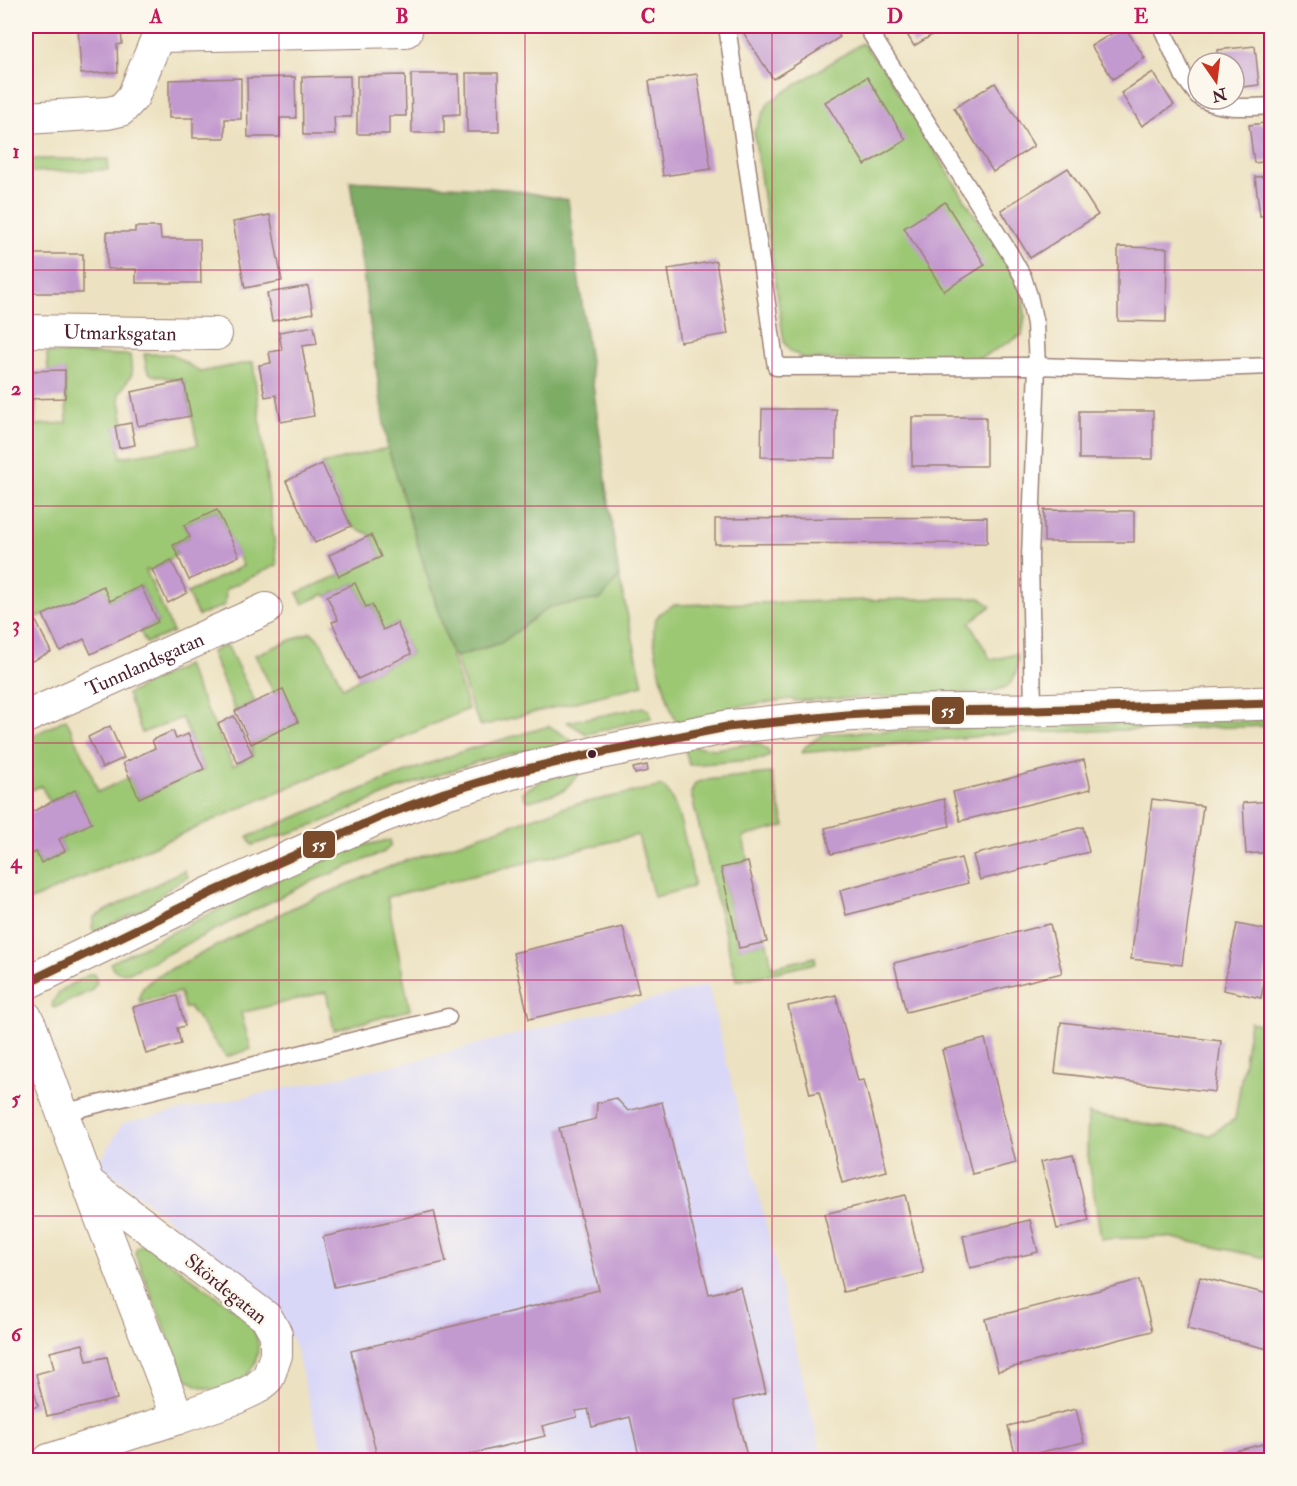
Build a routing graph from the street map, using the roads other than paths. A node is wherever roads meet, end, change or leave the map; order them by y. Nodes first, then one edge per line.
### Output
1 (405, 26) edge
2 (727, 26) edge
3 (866, 26) edge
4 (1161, 26) edge
5 (160, 31) edge
6 (1186, 80) edge
7 (1272, 106) edge
8 (1246, 108) edge
9 (26, 118) edge
10 (26, 331) edge
11 (216, 334) dead end
12 (1036, 366) junction
13 (1272, 366) edge
14 (266, 609) dead end
15 (1272, 703) edge
16 (1033, 710) junction
17 (26, 717) edge
18 (26, 983) edge
19 (26, 1017) edge
20 (448, 1017) dead end
21 (62, 1113) junction
22 (87, 1182) junction
23 (178, 1418) junction
24 (49, 1461) edge

1 - 5 street
2 - 12 lane
3 - 12 lane
4 - 6 lane
5 - 9 street
7 - 8 lane
10 - 11 street, Utmarksgatan
12 - 13 lane
12 - 16 lane
14 - 17 street, Tunnlandsgatan
15 - 16 street
16 - 18 street
19 - 21 street
20 - 21 lane
21 - 22 street
22 - 23 street
22 - 23 street, Skördegatan
23 - 24 street, Skördegatan

